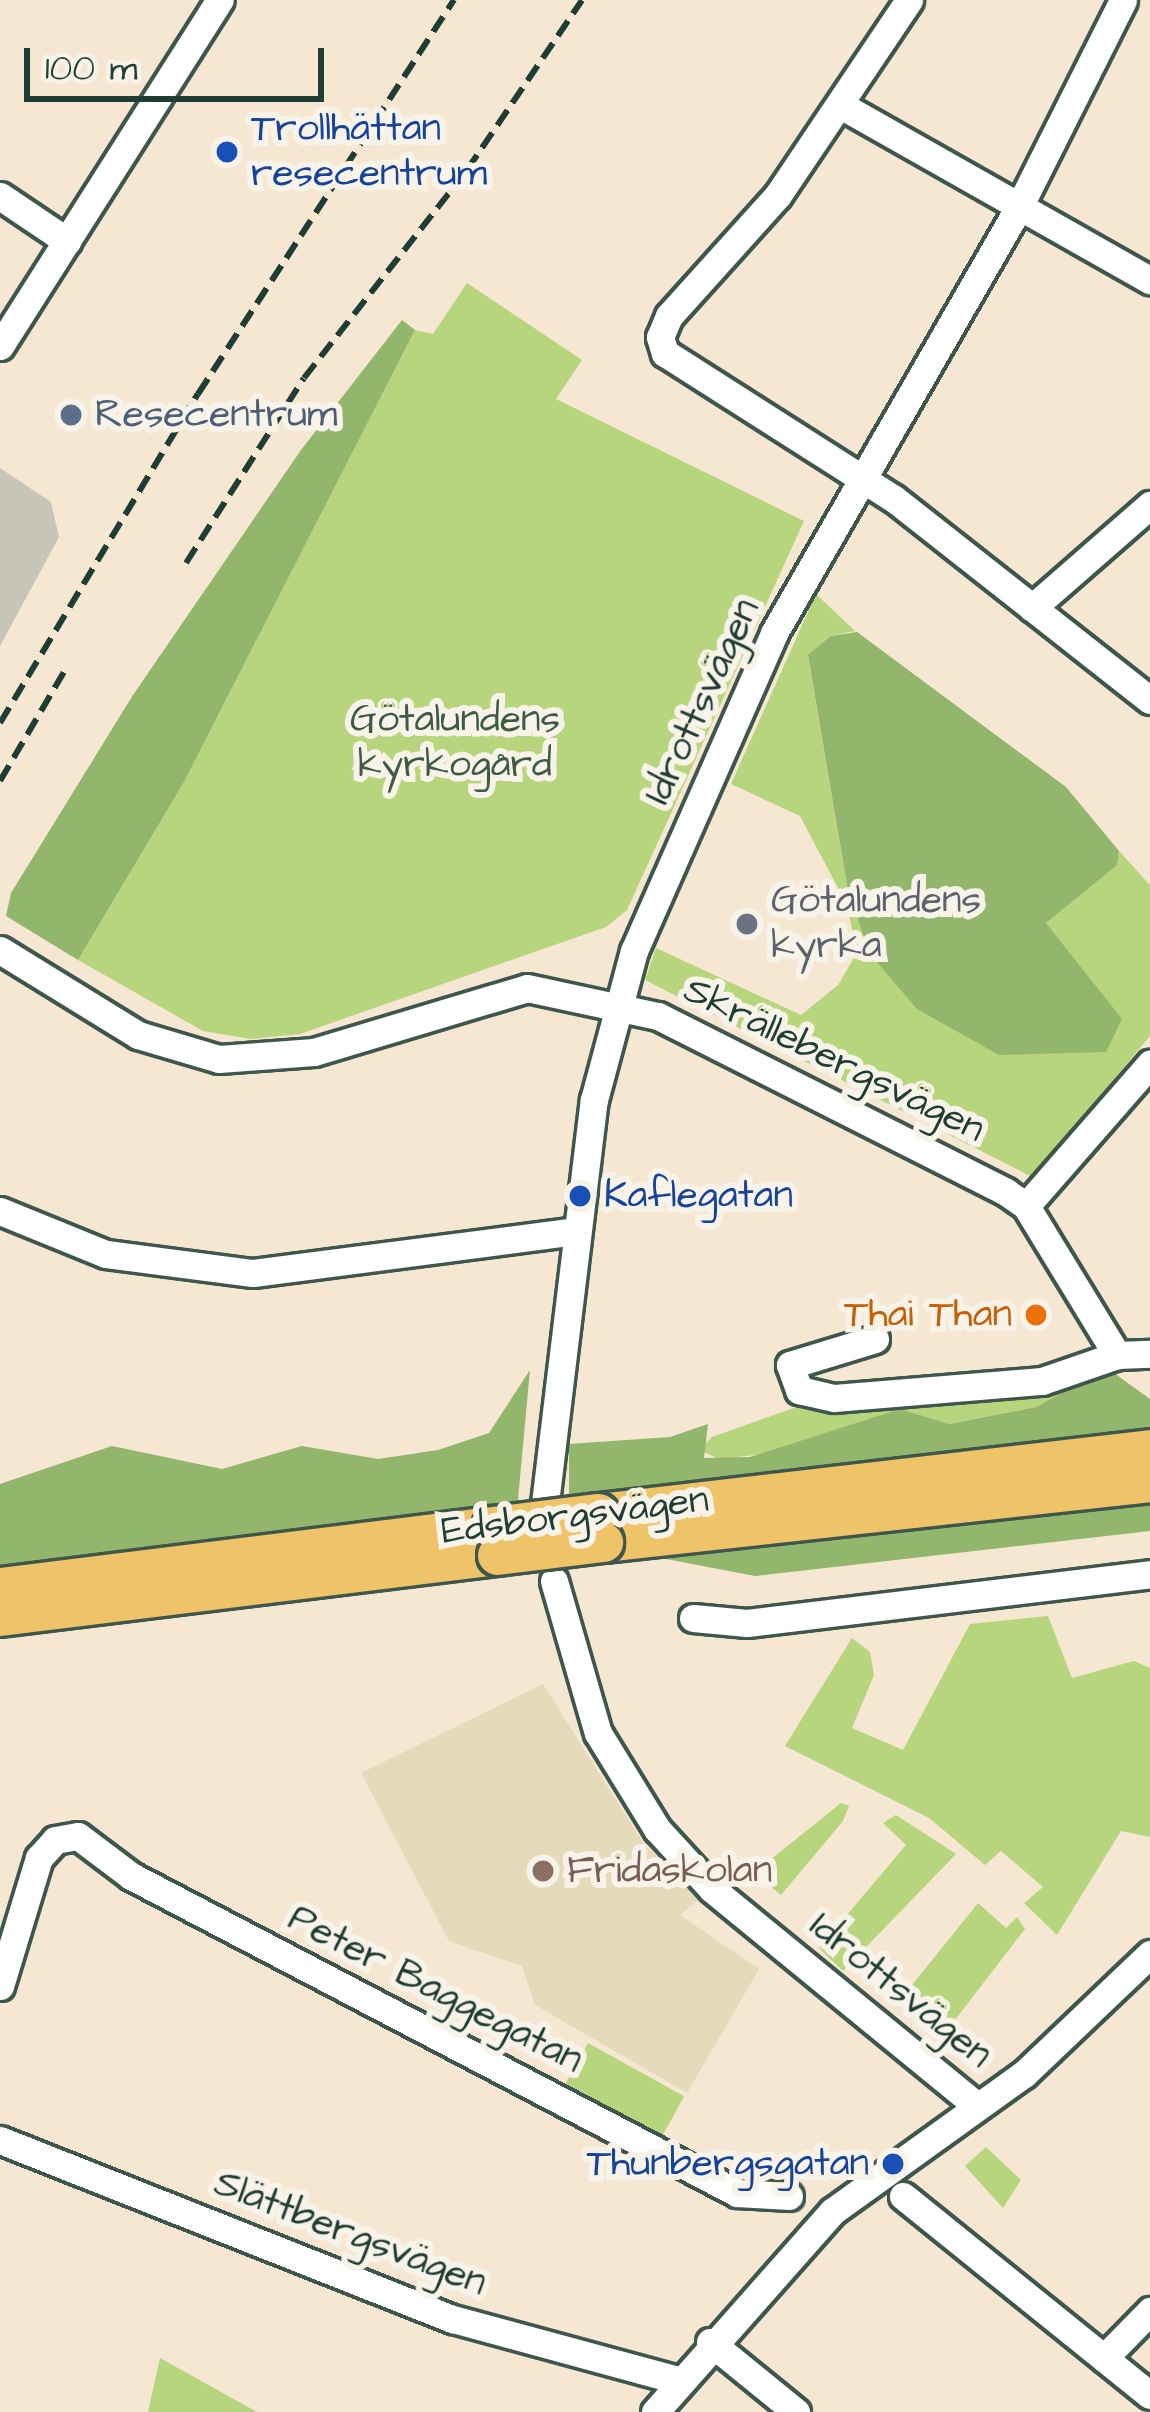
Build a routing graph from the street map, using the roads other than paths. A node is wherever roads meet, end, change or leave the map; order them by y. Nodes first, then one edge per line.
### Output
1 (220, 0) edge
2 (909, 0) edge
3 (1123, 0) edge
4 (842, 106) junction
5 (0, 196) edge
6 (1019, 206) junction
7 (67, 241) junction
8 (1150, 280) edge
9 (0, 346) edge
10 (867, 482) junction
11 (1150, 505) edge
12 (1032, 608) junction
13 (1150, 700) edge
14 (0, 950) edge
15 (615, 1006) junction
16 (1150, 1064) edge
17 (1026, 1206) junction
18 (0, 1211) edge
19 (574, 1231) junction
20 (875, 1339) dead end
21 (1150, 1354) edge
22 (1117, 1355) junction
23 (1150, 1449) edge
24 (1150, 1482) edge
25 (545, 1503) dead end
26 (600, 1527) junction
27 (495, 1541) junction
28 (1150, 1574) edge
29 (554, 1581) dead end
30 (0, 1587) edge
31 (0, 1616) edge
32 (693, 1618) dead end
33 (1150, 1954) edge
34 (0, 1986) edge
35 (976, 2105) junction
36 (0, 2140) edge
37 (789, 2196) dead end
38 (903, 2196) dead end
39 (1150, 2311) edge
40 (710, 2342) junction
41 (1104, 2358) junction
42 (677, 2380) junction
43 (1150, 2395) edge
44 (656, 2412) edge
45 (796, 2412) edge

1 - 7 street
2 - 4 street
3 - 6 street, Idrottsvägen
4 - 6 street
4 - 10 street
5 - 7 street
6 - 8 street
6 - 10 street, Idrottsvägen
7 - 9 street
10 - 12 street
10 - 15 street, Idrottsvägen
11 - 12 street
12 - 13 street
14 - 15 street, Skrällebergsvägen
15 - 17 street, Skrällebergsvägen
15 - 19 street, Idrottsvägen
16 - 17 street
17 - 22 street, Skrällebergsvägen
18 - 19 street
19 - 25 street, Idrottsvägen
20 - 22 street
21 - 22 street
23 - 26 highway, Edsborgsvägen
24 - 26 highway, Edsborgsvägen
26 - 27 highway, Edsborgsvägen, bridge
27 - 30 highway, Edsborgsvägen
27 - 31 highway, Edsborgsvägen
28 - 32 street
29 - 35 street, Idrottsvägen
33 - 35 street
34 - 37 street, Peter Baggegatan
35 - 40 street
36 - 42 street, Slättbergsvägen
38 - 41 street
39 - 41 street
40 - 42 street
40 - 45 street
41 - 43 street
42 - 44 street

